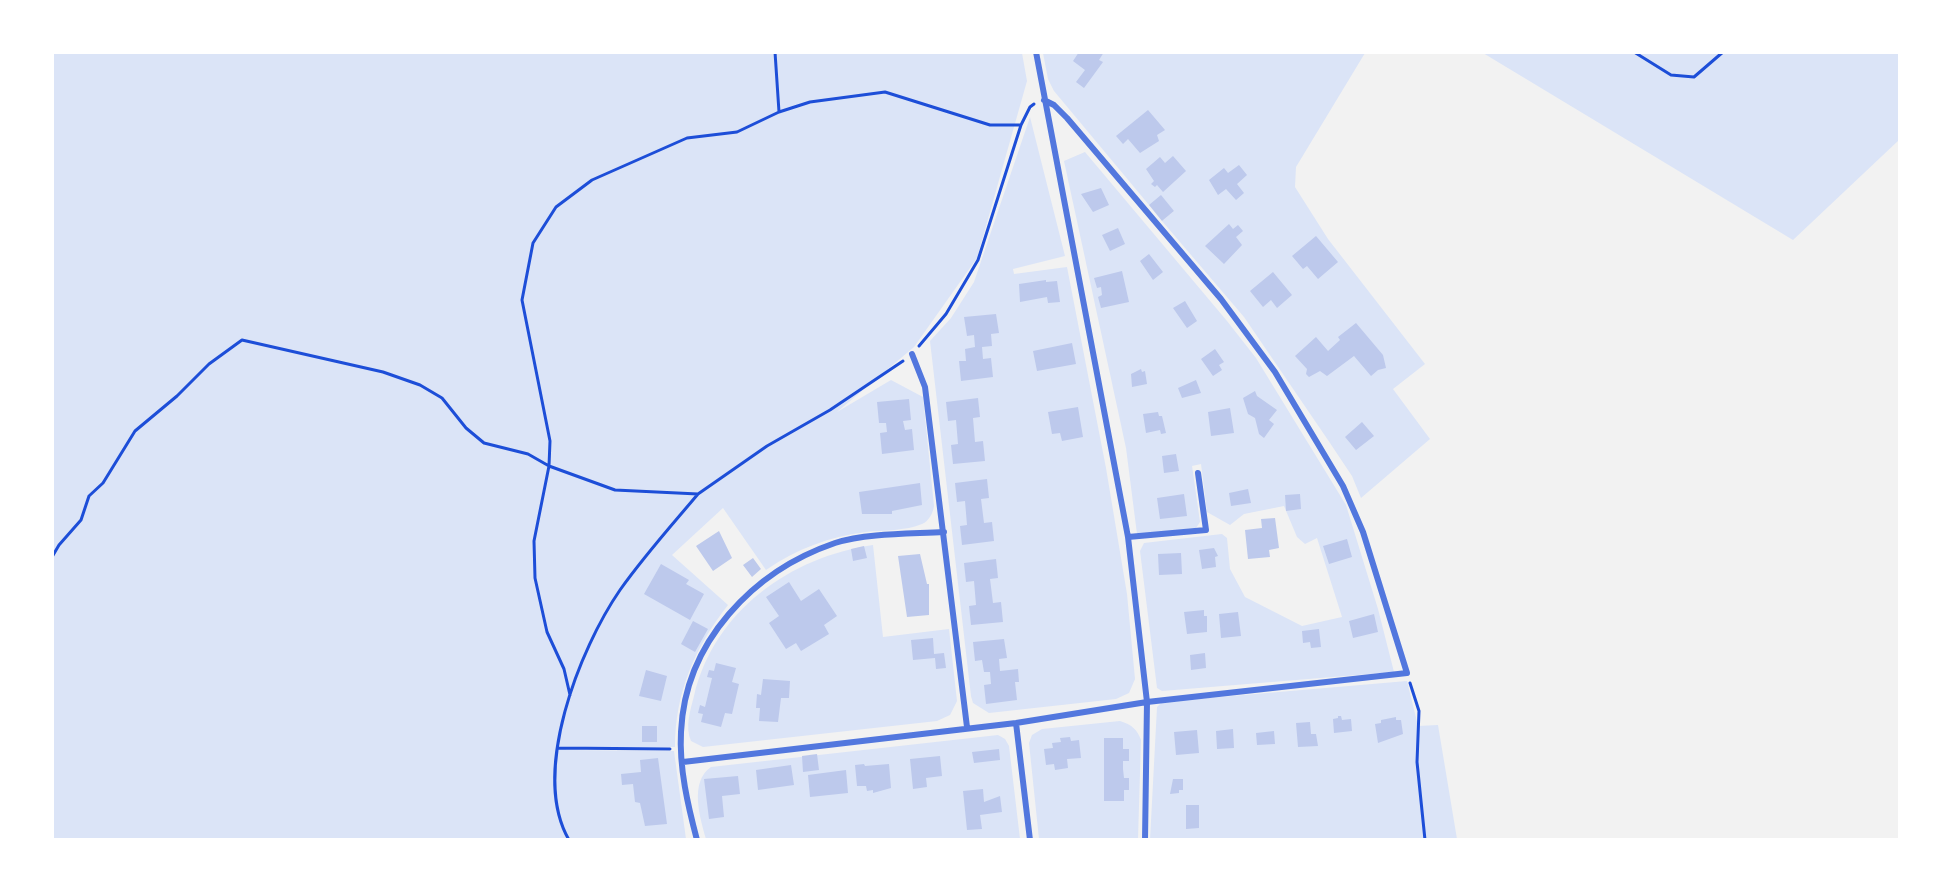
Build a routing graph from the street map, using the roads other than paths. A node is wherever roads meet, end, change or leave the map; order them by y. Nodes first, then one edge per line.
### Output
1 (1036, 52) edge
2 (1044, 100) junction
3 (912, 354) road end
4 (1198, 473) dead end
5 (944, 532) junction
6 (1128, 537) junction
7 (1147, 702) junction
8 (1016, 723) junction
9 (967, 727) junction
10 (683, 762) junction
11 (697, 840) edge
12 (1030, 840) edge
13 (1145, 840) edge

1 - 2 street
2 - 6 street
2 - 7 street
3 - 5 street
4 - 6 street
5 - 9 street
5 - 10 street
6 - 7 street
7 - 8 street
7 - 13 street
8 - 9 street
8 - 12 street
9 - 10 street
10 - 11 street

